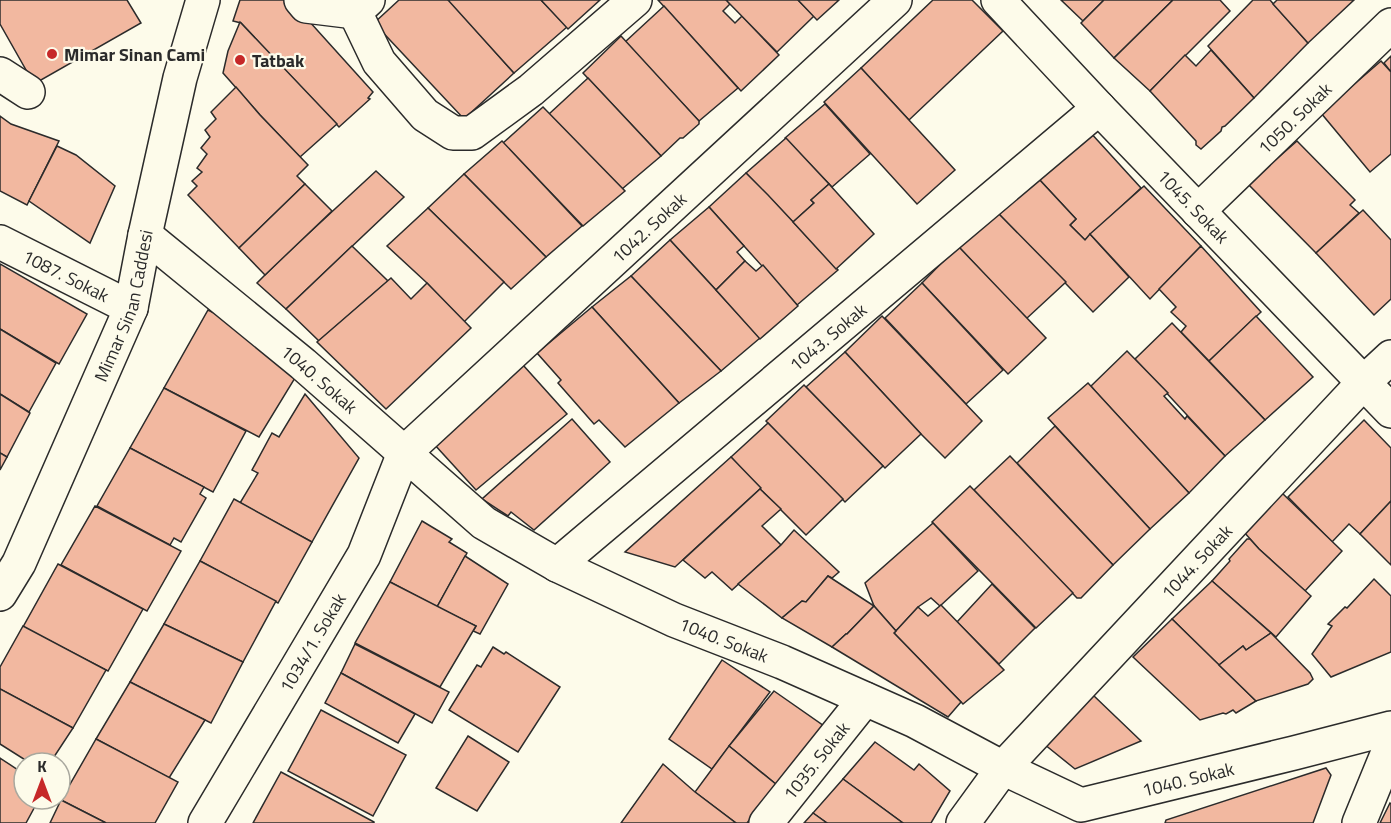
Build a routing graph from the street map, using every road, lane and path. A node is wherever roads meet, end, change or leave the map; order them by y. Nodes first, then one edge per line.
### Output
1 (203, 0) edge
2 (301, 0) edge
3 (635, 0) edge
4 (895, 0) edge
5 (998, 0) edge
6 (362, 6) edge
7 (1391, 25) edge
8 (0, 74) edge
9 (28, 92) dead end
10 (1099, 108) junction
11 (1198, 211) junction
12 (145, 235) junction
13 (0, 242) edge
14 (131, 308) junction
15 (1391, 357) edge
16 (1364, 382) junction
17 (1391, 411) edge
18 (404, 453) junction
19 (9, 558) edge
20 (557, 565) junction
21 (0, 594) edge
22 (865, 699) junction
23 (1391, 728) edge
24 (1391, 745) edge
25 (1003, 768) junction
26 (1128, 808) edge
27 (205, 823) edge
28 (766, 823) edge
29 (963, 823) edge
30 (1359, 823) edge

1 - 12 street, Mimar Sinan Caddesi
2 - 6 street
3 - 6 street
4 - 18 street, 1042. Sokak
5 - 10 street, 1045. Sokak
7 - 11 street, 1050. Sokak
8 - 9 street
10 - 11 street, 1045. Sokak
10 - 20 street, 1043. Sokak
11 - 16 street, 1045. Sokak
12 - 14 street, Mimar Sinan Caddesi
12 - 18 street, 1040. Sokak
13 - 14 street, 1087. Sokak
14 - 19 street, Mimar Sinan Caddesi
15 - 16 street, 1044. Sokak
16 - 17 street, 1045. Sokak
16 - 25 street, 1044. Sokak
18 - 20 street, 1040. Sokak
18 - 27 street, 1034/1. Sokak
19 - 21 street, Mimar Sinan Caddesi
20 - 22 street, 1040. Sokak
22 - 25 street, 1040. Sokak
22 - 28 street, 1035. Sokak
23 - 26 street, 1040. Sokak
24 - 30 street
25 - 26 street, 1040. Sokak
25 - 29 street, 1044. Sokak

